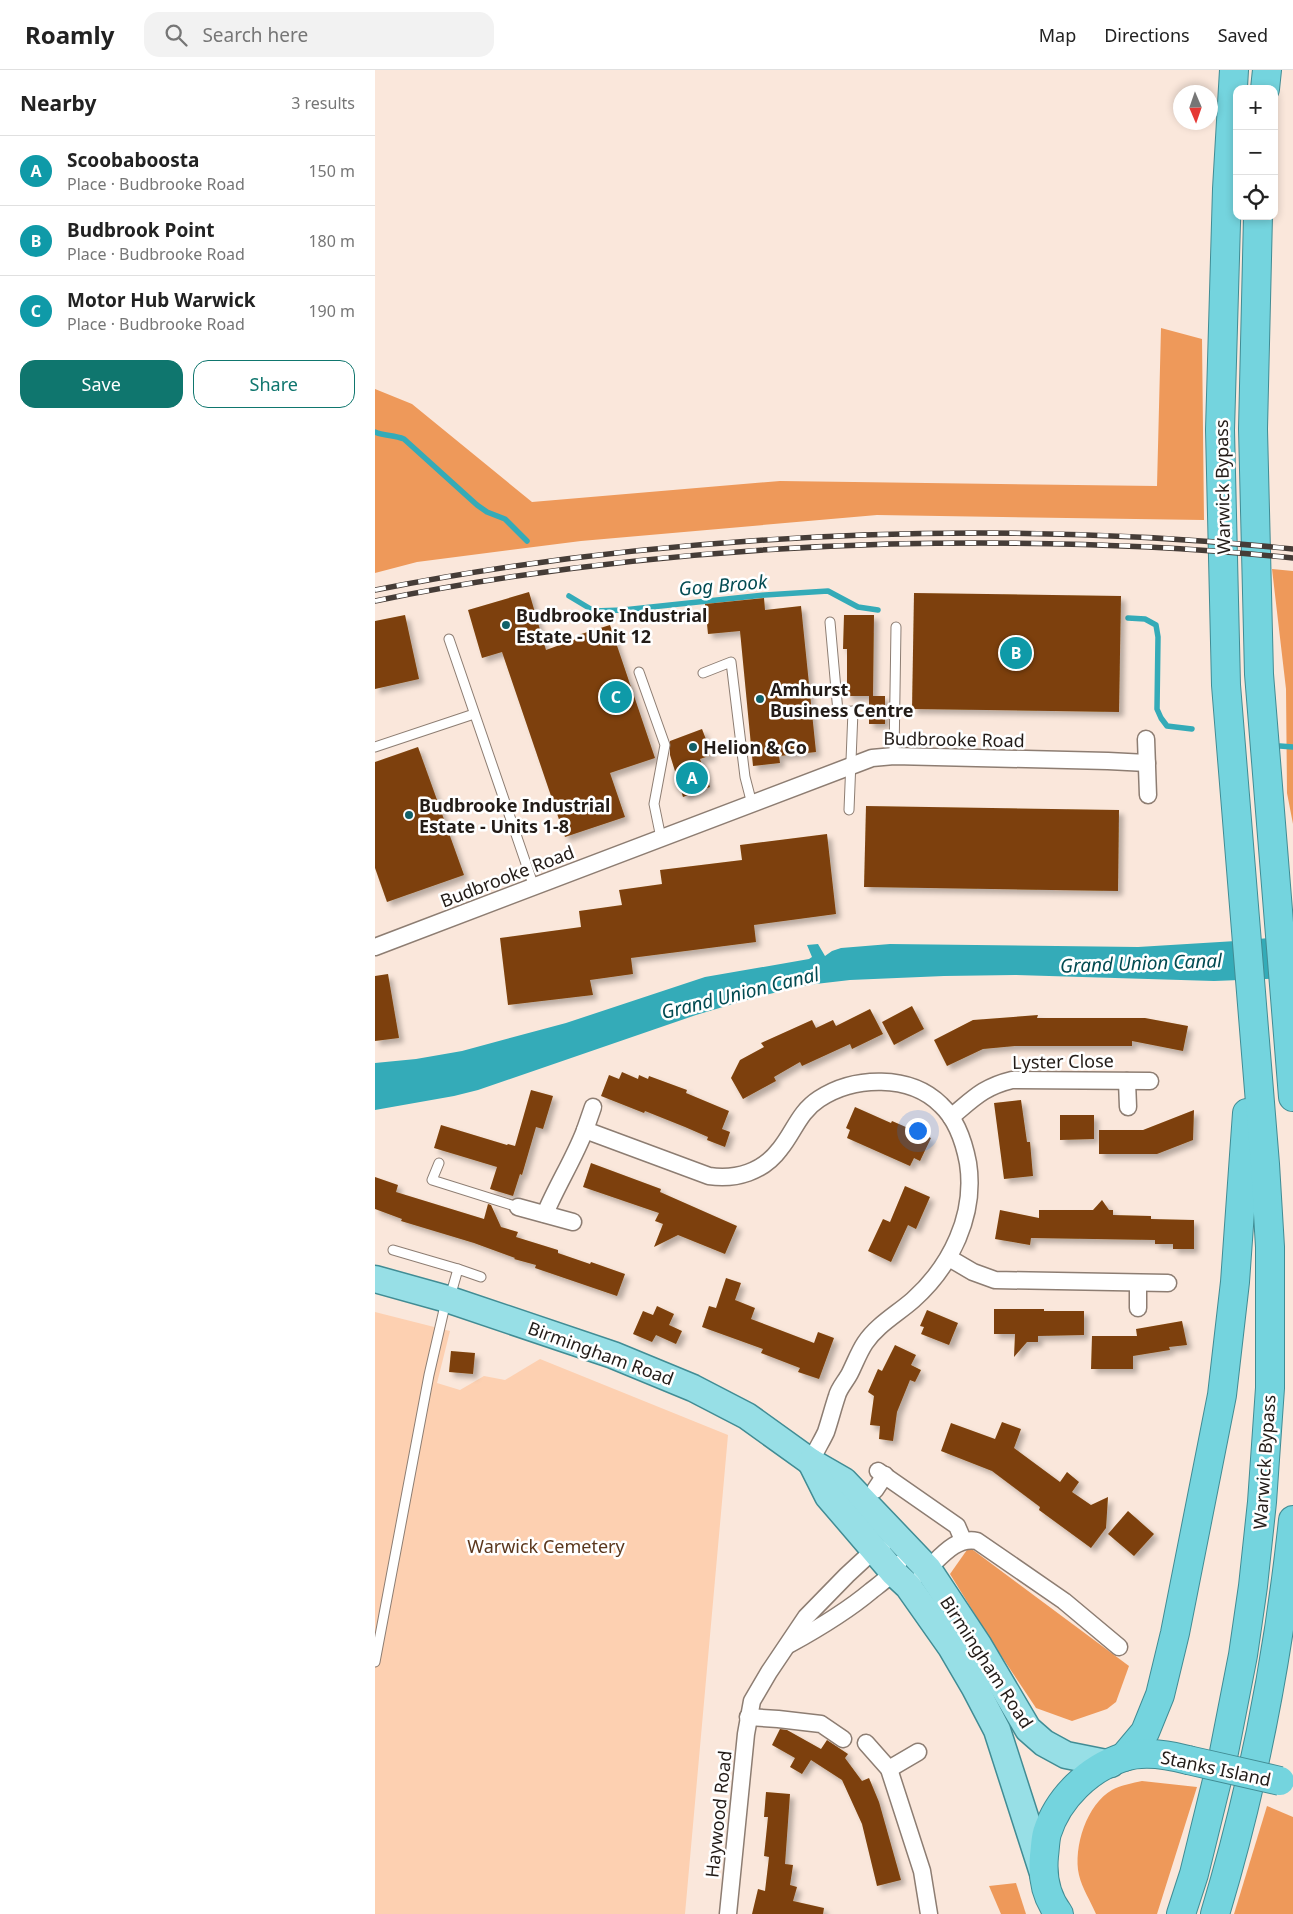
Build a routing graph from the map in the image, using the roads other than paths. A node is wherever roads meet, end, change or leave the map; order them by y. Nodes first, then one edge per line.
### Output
1 (1234, 70) edge
2 (1267, 70) edge
3 (1265, 85) edge
4 (1258, 220) edge
5 (830, 622) dead end
6 (896, 628) dead end
7 (449, 639) dead end
8 (639, 672) dead end
9 (703, 673) dead end
10 (474, 714) junction
11 (1146, 739) dead end
12 (375, 747) edge
13 (894, 756) junction
14 (1147, 764) junction
15 (851, 766) junction
16 (1148, 795) dead end
17 (752, 804) junction
18 (849, 810) dead end
19 (661, 838) junction
20 (534, 887) junction
21 (375, 947) edge
22 (1254, 1011) junction
23 (1287, 1029) junction
24 (1293, 1063) edge
25 (1150, 1080) dead end
26 (1127, 1081) junction
27 (1293, 1097) edge
28 (593, 1107) dead end
29 (1128, 1107) dead end
30 (951, 1117) junction
31 (585, 1130) junction
32 (439, 1163) dead end
33 (518, 1207) joint
34 (545, 1214) junction
35 (573, 1222) dead end
36 (393, 1250) dead end
37 (949, 1258) junction
38 (458, 1269) junction
39 (481, 1277) dead end
40 (375, 1279) edge
41 (1138, 1283) junction
42 (1168, 1283) dead end
43 (448, 1299) junction
44 (1138, 1308) dead end
45 (811, 1462) junction
46 (875, 1490) dead end
47 (1293, 1520) edge
48 (963, 1540) junction
49 (906, 1547) junction
50 (875, 1550) junction
51 (928, 1569) junction
52 (901, 1579) junction
53 (788, 1645) junction
54 (1119, 1647) dead end
55 (375, 1662) edge
56 (748, 1717) junction
57 (843, 1739) dead end
58 (866, 1744) dead end
59 (918, 1752) dead end
60 (1117, 1760) junction
61 (889, 1769) junction
62 (1286, 1783) edge
63 (1043, 1873) junction
64 (1056, 1912) edge
65 (727, 1914) edge
66 (929, 1914) edge
67 (1181, 1914) edge
68 (1215, 1914) edge

1 - 22 highway, Warwick Bypass
2 - 3 highway
4 - 23 highway, Warwick Bypass
5 - 15 lane
6 - 13 lane
7 - 10 lane
8 - 19 lane
9 - 17 lane
10 - 12 lane
10 - 20 lane
11 - 14 street
13 - 14 street, Budbrooke Road
13 - 15 street, Budbrooke Road
14 - 16 street
15 - 17 street, Budbrooke Road
15 - 18 lane
17 - 19 street, Budbrooke Road
19 - 20 street, Budbrooke Road
20 - 21 street, Budbrooke Road
22 - 60 highway
22 - 67 highway, Warwick Bypass
23 - 24 highway
23 - 27 highway
25 - 26 street, Lyster Close
26 - 29 street, Lyster Close
26 - 30 street, Lyster Close
28 - 31 street
30 - 31 street
30 - 37 street
31 - 34 street
32 - 33 lane
33 - 34 street
34 - 35 street
36 - 38 lane
37 - 41 street
37 - 45 street
38 - 39 lane
38 - 43 lane
40 - 43 main road, Birmingham Road
41 - 42 street
41 - 44 street
43 - 45 main road, Birmingham Road
43 - 55 lane
45 - 49 main road, Birmingham Road
45 - 50 main road, Birmingham Road
46 - 48 street
47 - 68 highway, Warwick Bypass
48 - 51 street
48 - 54 street
49 - 50 street
49 - 51 main road, Birmingham Road
49 - 52 street, Haywood Road
50 - 52 main road, Birmingham Road
50 - 53 street, Haywood Road
51 - 52 street
51 - 60 main road, Birmingham Road
52 - 53 street, Haywood Road
52 - 63 main road, Birmingham Road
53 - 56 street, Haywood Road
56 - 57 street
56 - 65 street, Haywood Road
58 - 61 street
59 - 61 street
60 - 62 highway, Stanks Island, bridge
60 - 63 highway, Stanks Island
61 - 66 street
63 - 64 highway, Stanks Island

